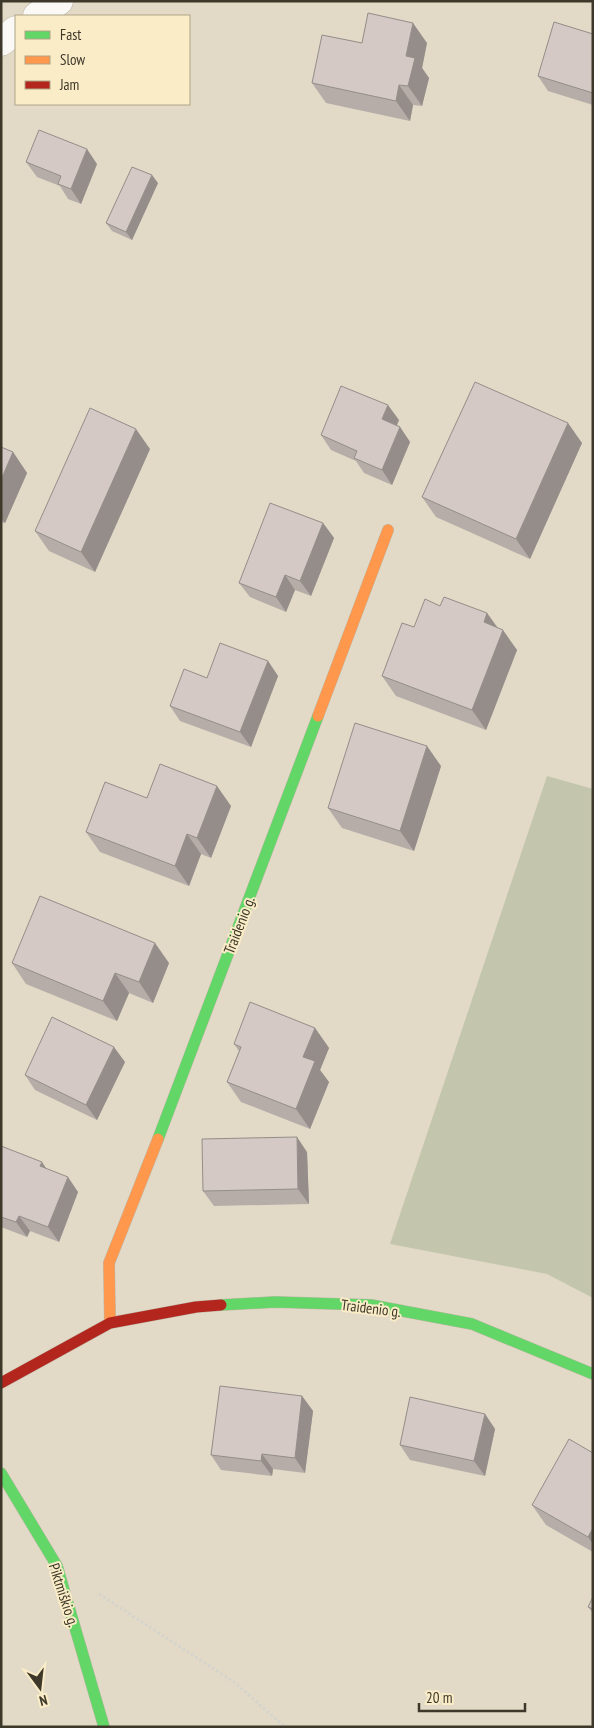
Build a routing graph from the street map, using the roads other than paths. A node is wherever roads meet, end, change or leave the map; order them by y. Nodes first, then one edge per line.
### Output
1 (59, 1) edge
2 (38, 15) edge
3 (15, 31) edge
4 (1, 42) edge
5 (388, 530) dead end
6 (110, 1323) junction
7 (593, 1374) edge
8 (1, 1383) edge
9 (1, 1473) edge
10 (104, 1727) edge

1 - 2 street
3 - 4 street
5 - 6 street, Traidenio g.
6 - 7 street, Traidenio g.
6 - 8 street, Traidenio g.
9 - 10 street, Piktmiškio g.

